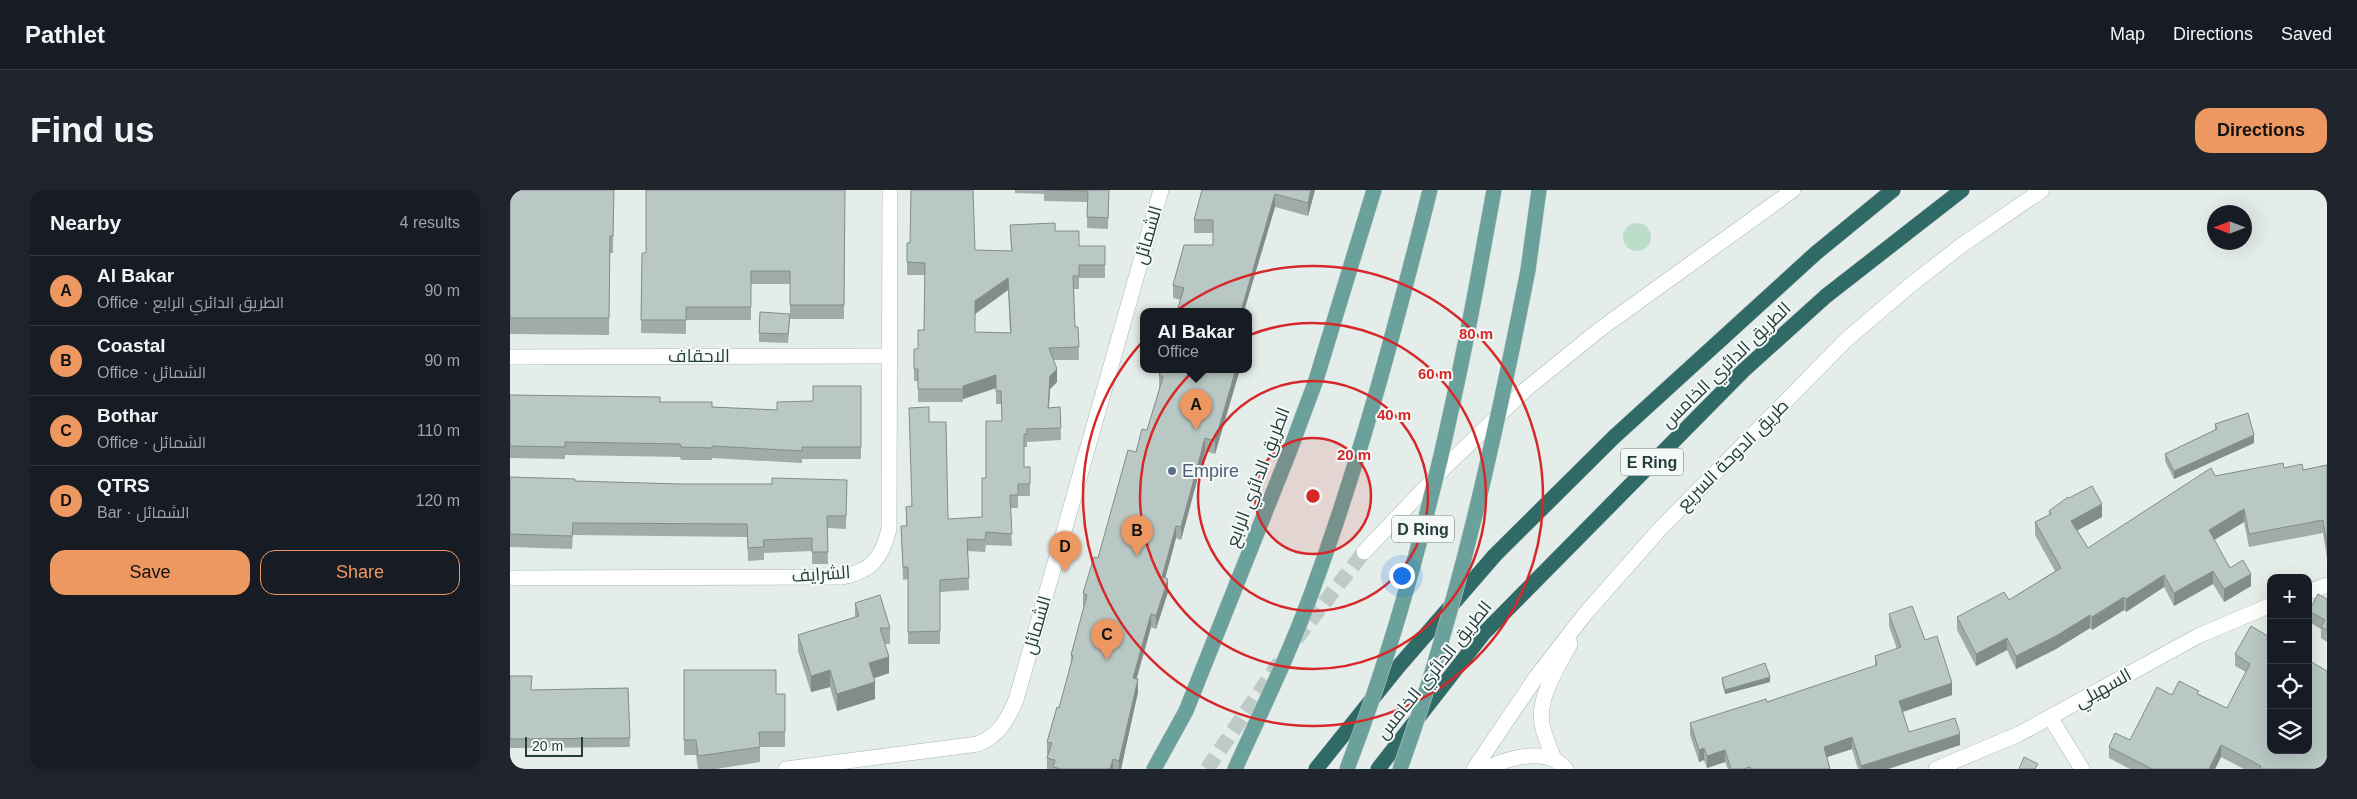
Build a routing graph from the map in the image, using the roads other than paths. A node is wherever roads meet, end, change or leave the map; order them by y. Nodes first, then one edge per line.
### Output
1 (890, 190) edge
2 (1161, 190) edge
3 (1374, 190) edge
4 (1430, 190) edge
5 (1494, 190) edge
6 (1539, 190) edge
7 (1793, 190) edge
8 (1893, 190) edge
9 (1962, 190) edge
10 (2042, 190) edge
11 (889, 356) junction
12 (510, 357) edge
13 (1364, 552) tunnel mouth
14 (510, 578) edge
15 (2327, 585) edge
16 (2312, 591) edge
17 (2267, 607) edge
18 (1585, 614) junction
19 (2050, 717) junction
20 (1554, 759) junction
21 (786, 769) edge
22 (1154, 769) edge
23 (1235, 769) edge
24 (1316, 769) edge
25 (1347, 769) edge
26 (1378, 769) edge
27 (1400, 769) edge
28 (1474, 769) edge
29 (1486, 769) edge
30 (1566, 769) edge
31 (1936, 769) edge
32 (2082, 769) edge

1 - 11 street, الشرايف
2 - 21 street, الشمائل
3 - 22 main road, الطريق الدائري الرابع
4 - 23 main road
5 - 25 main road, D Ring, bridge
6 - 27 main road, D Ring, bridge
7 - 13 street
8 - 24 highway, الطريق الدائري الخامس / E Ring
9 - 26 highway, الطريق الدائري الخامس / E Ring
10 - 18 street, طريق الدوحة السريع
11 - 12 street, الاحقاف
11 - 14 street, الشرايف
15 - 16 street
17 - 19 street, السهيلي
18 - 20 street
18 - 28 street, طريق الدوحة السريع
19 - 31 street, السهيلي
19 - 32 street
20 - 29 street
20 - 30 street

